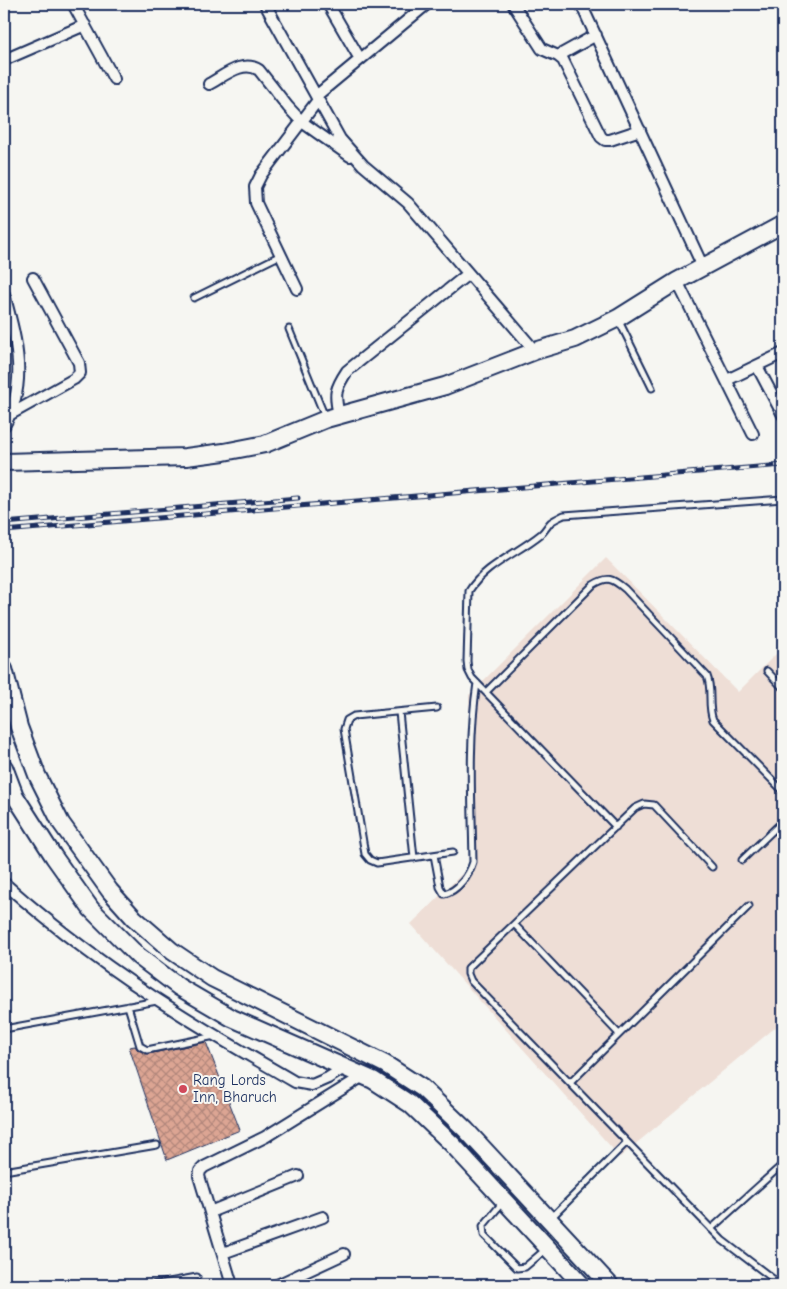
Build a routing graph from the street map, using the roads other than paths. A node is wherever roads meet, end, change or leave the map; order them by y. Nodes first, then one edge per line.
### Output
1 (73, 4) edge
2 (266, 4) edge
3 (328, 4) edge
4 (427, 4) edge
5 (513, 4) edge
6 (581, 4) edge
7 (85, 26) junction
8 (596, 35) junction
9 (558, 56) junction
10 (360, 59) junction
11 (4, 60) edge
12 (114, 79) dead end
13 (209, 84) dead end
14 (317, 98) junction
15 (302, 122) junction
16 (640, 130) junction
17 (363, 165) junction
18 (783, 224) edge
19 (281, 255) junction
20 (703, 267) junction
21 (468, 274) junction
22 (33, 278) dead end
23 (677, 281) junction
24 (297, 289) dead end
25 (4, 294) edge
26 (194, 298) dead end
27 (618, 318) junction
28 (289, 329) dead end
29 (535, 351) junction
30 (783, 353) edge
31 (757, 366) junction
32 (727, 380) junction
33 (652, 388) dead end
34 (11, 414) junction
35 (783, 416) edge
36 (332, 417) junction
37 (4, 426) edge
38 (753, 434) dead end
39 (4, 462) edge
40 (783, 499) edge
41 (4, 669) edge
42 (768, 671) dead end
43 (477, 683) junction
44 (783, 688) edge
45 (486, 692) junction
46 (436, 708) dead end
47 (399, 712) junction
48 (4, 767) edge
49 (783, 791) edge
50 (783, 821) edge
51 (616, 827) junction
52 (452, 852) dead end
53 (434, 854) junction
54 (414, 858) junction
55 (742, 860) dead end
56 (712, 868) dead end
57 (4, 883) edge
58 (749, 906) dead end
59 (514, 924) junction
60 (160, 1000) junction
61 (128, 1006) junction
62 (4, 1029) edge
63 (618, 1034) junction
64 (217, 1036) junction
65 (344, 1068) junction
66 (363, 1076) junction
67 (570, 1083) junction
68 (627, 1142) junction
69 (157, 1145) dead end
70 (783, 1164) edge
71 (4, 1171) edge
72 (298, 1176) dead end
73 (504, 1201) junction
74 (210, 1212) junction
75 (323, 1217) dead end
76 (549, 1220) junction
77 (711, 1229) junction
78 (548, 1248) junction
79 (222, 1253) junction
80 (344, 1254) dead end
81 (197, 1277) dead end
82 (152, 1285) edge
83 (232, 1285) edge
84 (277, 1285) edge
85 (582, 1285) edge
86 (610, 1285) edge
87 (782, 1285) edge

1 - 7 street
2 - 14 street
3 - 10 street
4 - 10 street
5 - 9 street
6 - 8 street
7 - 11 street
7 - 12 street
8 - 9 street
8 - 16 street
9 - 16 street
10 - 14 street
13 - 15 street
14 - 15 street
14 - 17 street
15 - 17 street
15 - 19 street
16 - 20 street
17 - 21 street
18 - 20 main road
19 - 24 street
19 - 26 lane
20 - 23 main road
21 - 29 street
21 - 36 street
22 - 34 street
23 - 27 main road
23 - 32 street
25 - 34 street
27 - 29 main road
27 - 33 lane
28 - 36 lane
29 - 36 main road
30 - 31 street
31 - 32 street
31 - 35 street
32 - 38 street
34 - 37 street
36 - 39 main road
40 - 43 lane
41 - 76 main road
42 - 44 lane
43 - 45 lane
43 - 53 lane
45 - 49 lane
45 - 51 lane
46 - 47 lane
47 - 54 lane
47 - 54 lane
48 - 65 main road
50 - 55 lane
51 - 56 lane
51 - 59 lane
52 - 53 lane
53 - 54 lane
57 - 60 street
58 - 63 lane
59 - 63 lane
59 - 67 lane
60 - 61 lane
60 - 64 street
61 - 62 lane
61 - 64 lane
63 - 67 lane
64 - 65 street
65 - 66 main road
66 - 73 main road
66 - 74 street
67 - 68 lane
68 - 76 lane
68 - 77 lane
69 - 71 lane
70 - 77 lane
72 - 74 street
73 - 78 main road
73 - 78 lane
74 - 79 street
75 - 79 street
76 - 86 main road
77 - 87 lane
78 - 85 main road
79 - 83 street
80 - 84 street
81 - 82 lane

